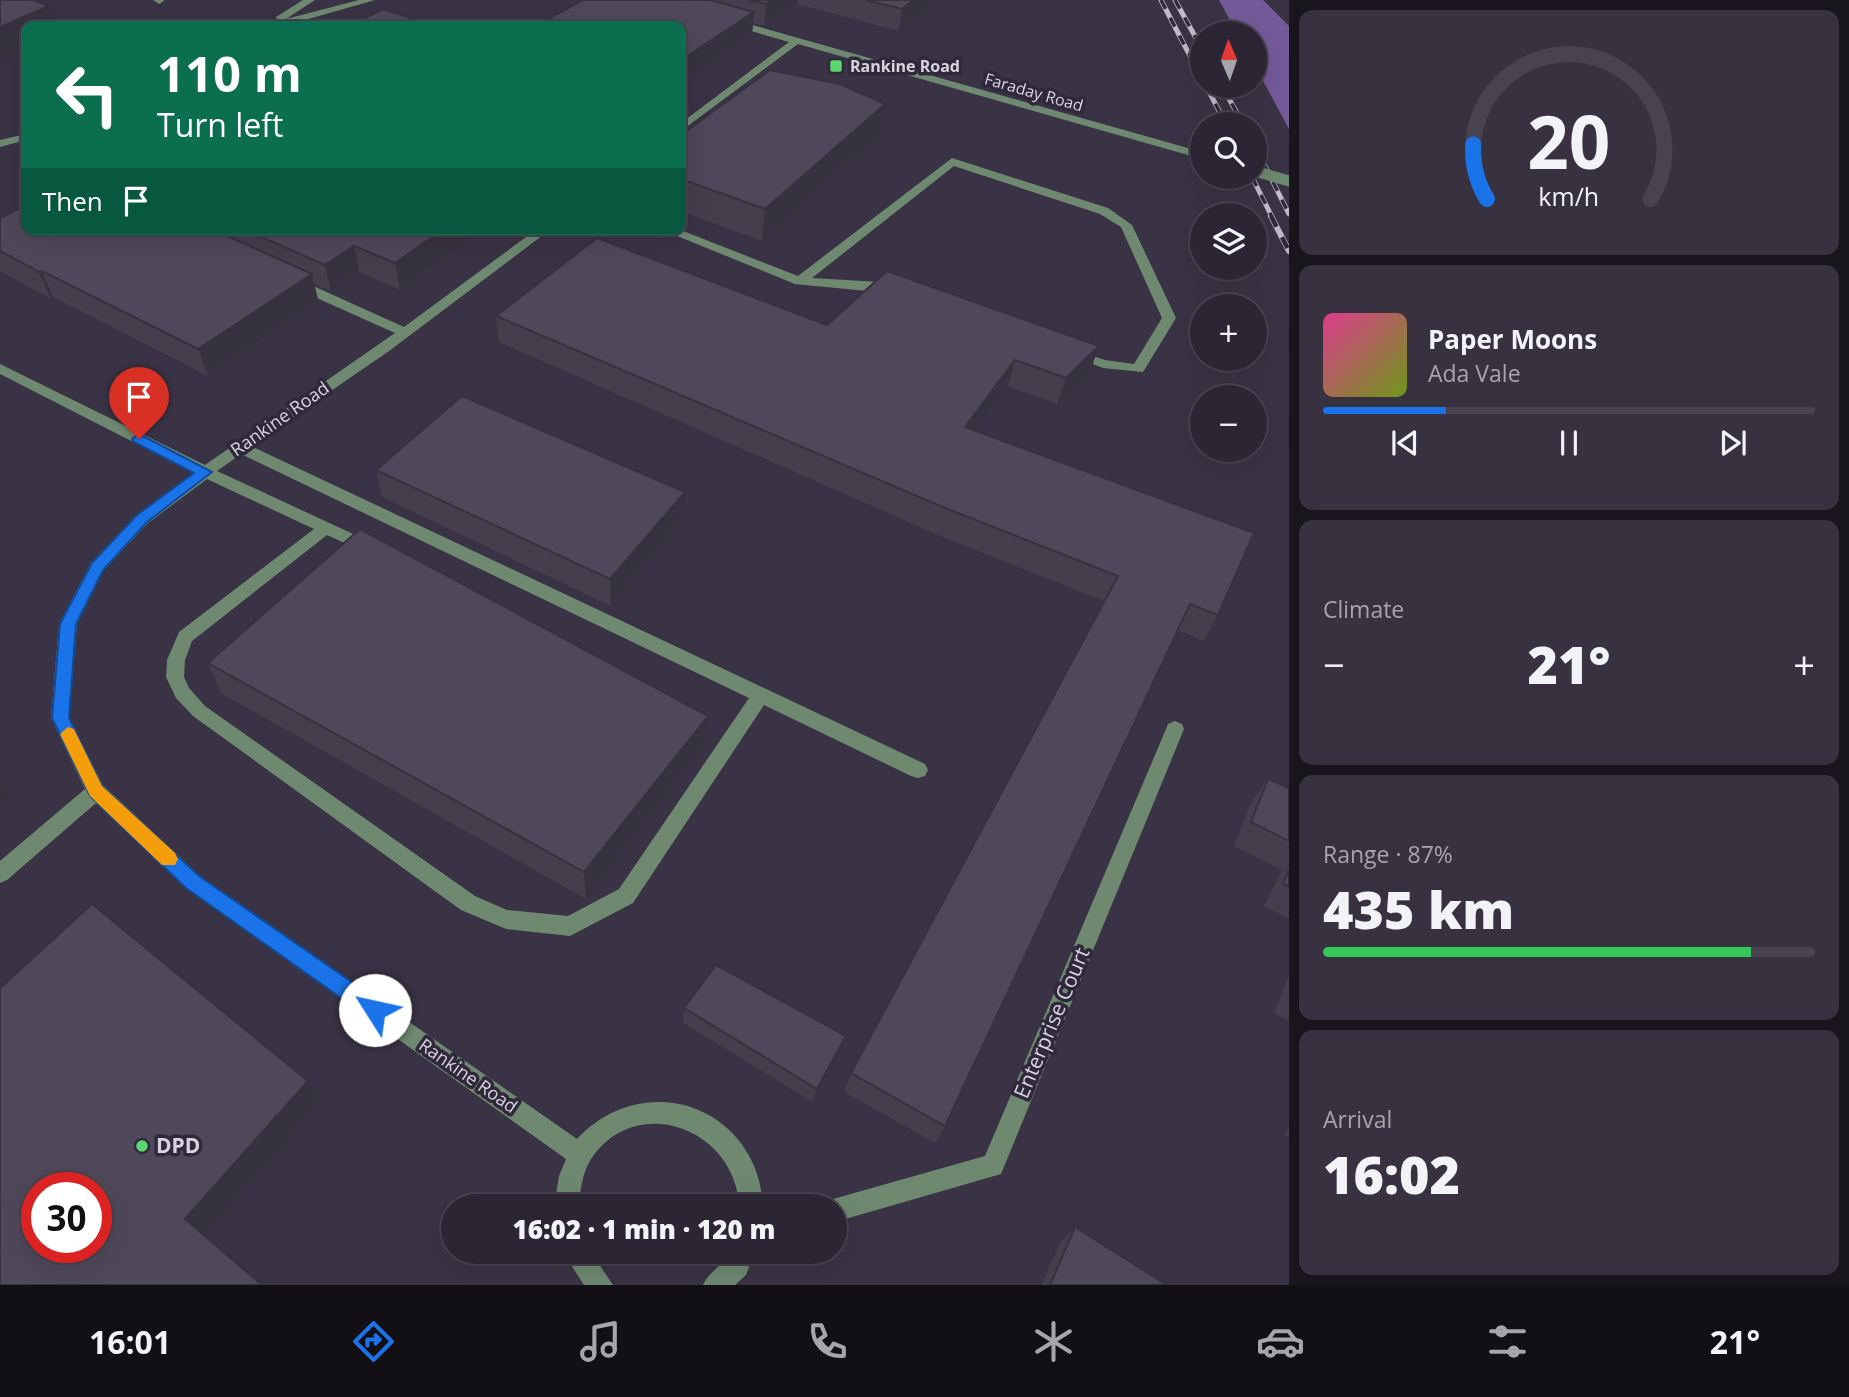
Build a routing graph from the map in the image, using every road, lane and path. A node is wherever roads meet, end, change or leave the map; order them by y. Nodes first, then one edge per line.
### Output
1 (310, 0) edge
2 (370, 0) edge
3 (723, 20) edge
4 (278, 21) edge
5 (289, 21) edge
6 (795, 42) junction
7 (686, 124) edge
8 (21, 138) edge
9 (0, 144) edge
10 (1190, 153) edge
11 (1267, 175) edge
12 (1289, 181) edge
13 (536, 235) edge
14 (681, 235) edge
15 (276, 275) edge
16 (800, 281) junction
17 (906, 295) edge
18 (404, 332) junction
19 (1064, 350) edge
20 (0, 368) edge
21 (239, 447) junction
22 (205, 472) junction
23 (327, 527) junction
24 (388, 557) edge
25 (760, 696) junction
26 (1175, 729) dead end
27 (918, 770) dead end
28 (96, 791) junction
29 (0, 874) edge
30 (580, 1155) junction
31 (566, 1194) edge
32 (751, 1194) edge
33 (847, 1207) edge
34 (585, 1264) edge
35 (738, 1264) edge
36 (600, 1285) edge
37 (716, 1285) edge

1 - 4 street
2 - 5 street
3 - 6 street, Faraday Road
6 - 7 street
6 - 10 street, Faraday Road
8 - 9 street
11 - 12 street, bridge
13 - 18 street, Rankine Road
14 - 16 street
15 - 18 street
16 - 17 street
16 - 19 street
18 - 21 street, Rankine Road
20 - 22 street
21 - 22 street, Rankine Road
21 - 25 street
22 - 23 street
22 - 28 street, Rankine Road
23 - 24 street
23 - 25 street
25 - 27 street
26 - 33 street, Enterprise Court
28 - 29 street
28 - 30 street, Rankine Road
30 - 31 street
30 - 32 street
34 - 36 street
35 - 37 street

